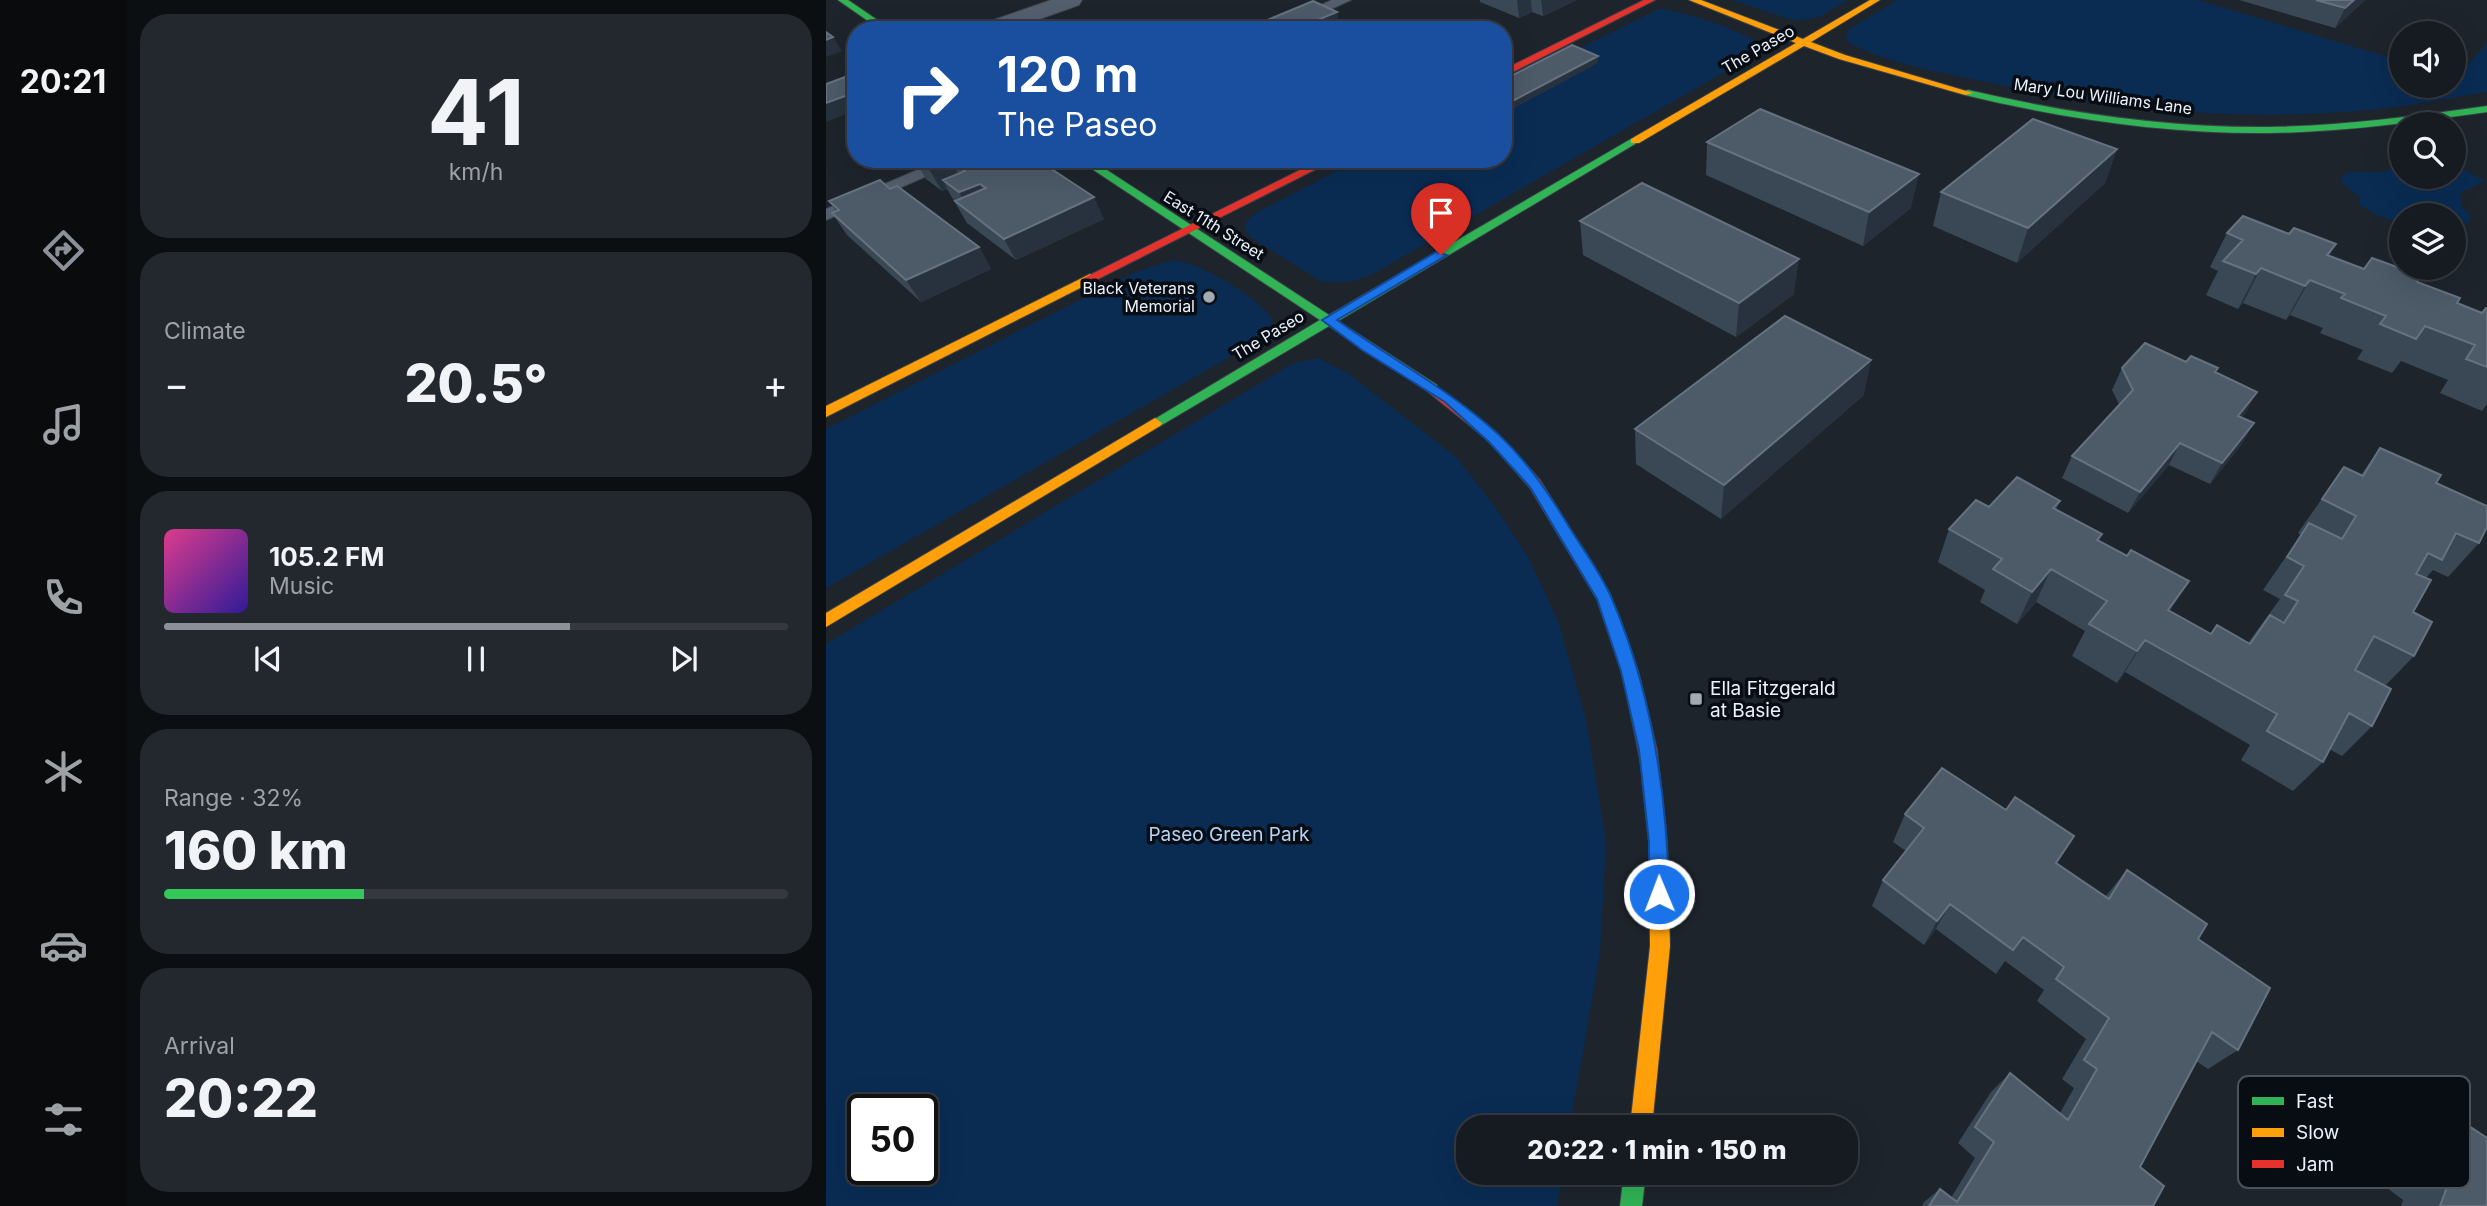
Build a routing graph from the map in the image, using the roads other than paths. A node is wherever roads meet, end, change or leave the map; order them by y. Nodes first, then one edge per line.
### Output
1 (842, 0) edge
2 (1071, 0) edge
3 (1344, 0) edge
4 (1651, 0) edge
5 (1693, 0) edge
6 (1876, 0) edge
7 (874, 21) edge
8 (1012, 21) edge
9 (1294, 21) edge
10 (1805, 42) junction
11 (1512, 70) edge
12 (2487, 108) edge
13 (937, 168) edge
14 (1095, 168) edge
15 (1312, 168) edge
16 (826, 215) edge
17 (1189, 228) junction
18 (1329, 320) junction
19 (826, 412) edge
20 (826, 621) edge
21 (1642, 1115) edge
22 (1633, 1185) edge
23 (1631, 1206) edge

1 - 7 main road
2 - 8 street
3 - 9 lane
4 - 11 main road
5 - 10 main road, Mary Lou Williams Lane
6 - 10 main road, The Paseo
10 - 12 main road, Mary Lou Williams Lane
10 - 18 main road, The Paseo
13 - 16 lane
14 - 17 main road, East 11th Street
15 - 17 main road
17 - 18 main road, East 11th Street
17 - 19 main road
18 - 20 main road, The Paseo
18 - 21 main road, East 11th Street
22 - 23 main road

